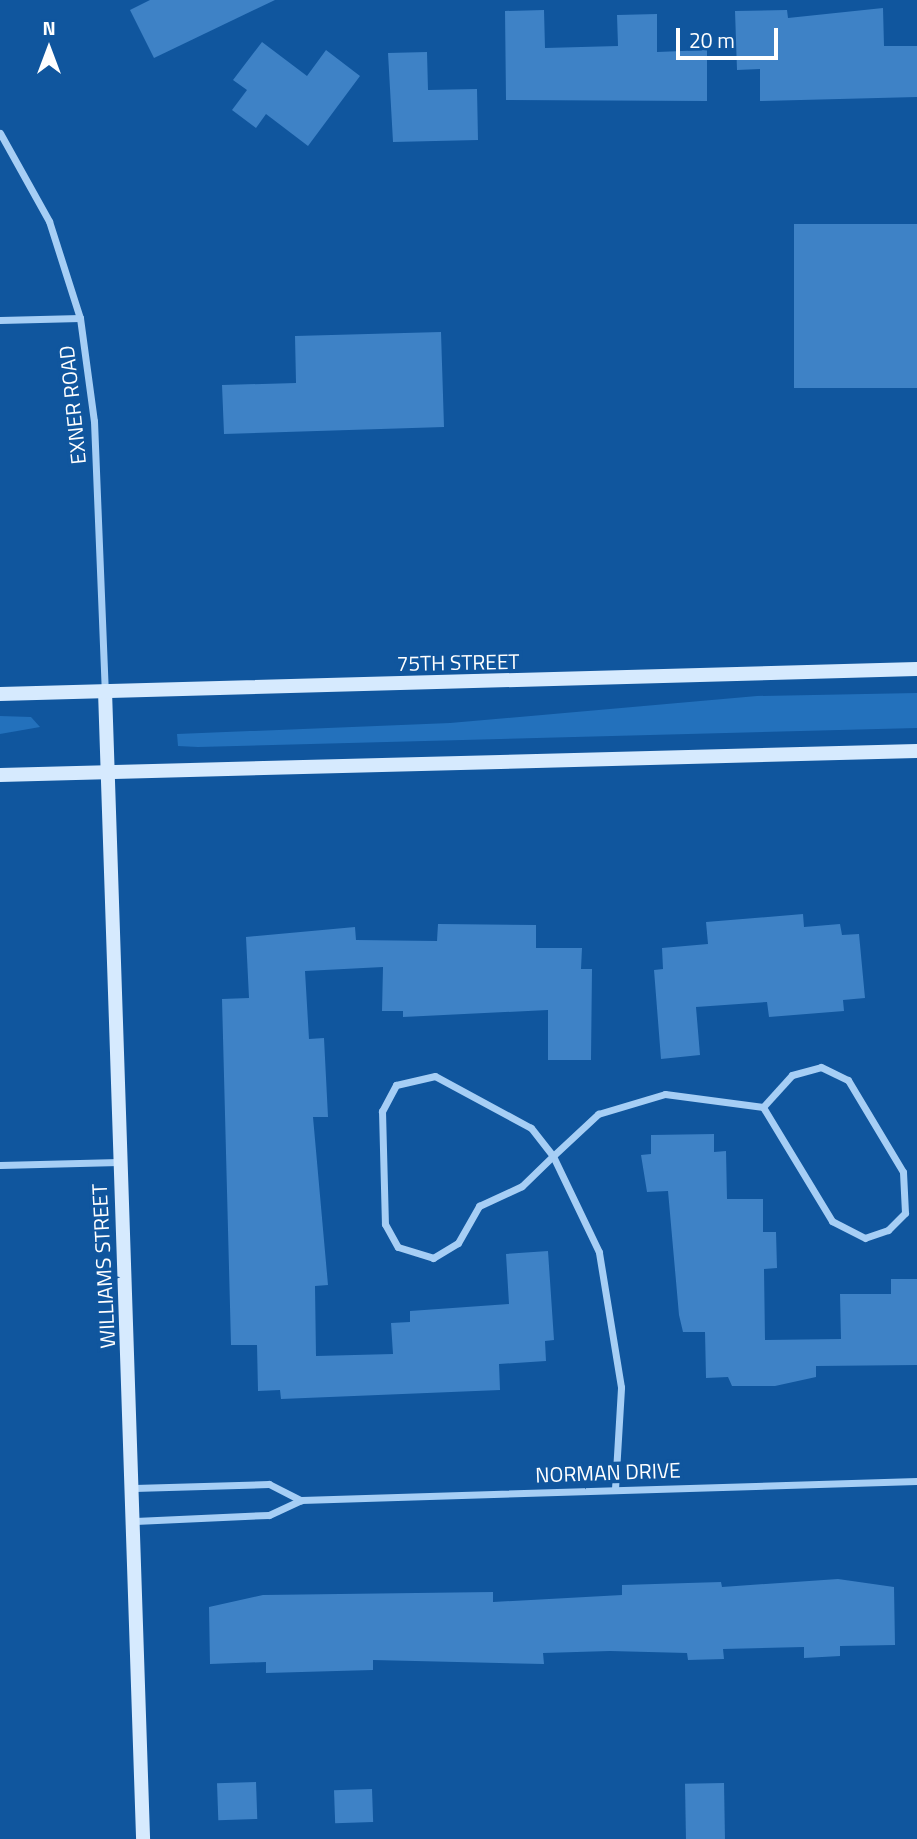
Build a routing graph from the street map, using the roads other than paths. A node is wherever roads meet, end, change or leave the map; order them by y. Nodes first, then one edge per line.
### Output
1 (0, 133) edge
2 (80, 318) junction
3 (0, 320) edge
4 (917, 669) edge
5 (105, 691) junction
6 (0, 694) edge
7 (917, 751) edge
8 (111, 773) junction
9 (0, 775) edge
10 (764, 1107) junction
11 (553, 1156) junction
12 (120, 1163) junction
13 (0, 1165) edge
14 (917, 1481) edge
15 (134, 1488) junction
16 (615, 1489) junction
17 (301, 1500) junction
18 (135, 1521) junction
19 (143, 1839) edge

1 - 2 street, EXNER ROAD
2 - 3 street
2 - 5 street, EXNER ROAD
4 - 5 main road, 75TH STREET
5 - 6 main road, 75TH STREET
5 - 8 main road, WILLIAMS STREET
7 - 8 main road
8 - 9 main road
8 - 12 main road, WILLIAMS STREET
10 - 10 street
10 - 11 street
11 - 11 street
11 - 16 street
12 - 13 street
12 - 15 main road, WILLIAMS STREET
14 - 16 street, NORMAN DRIVE
15 - 17 street, NORMAN DRIVE
15 - 18 main road, WILLIAMS STREET
16 - 17 street, NORMAN DRIVE
17 - 18 street, NORMAN DRIVE
18 - 19 main road, WILLIAMS STREET

